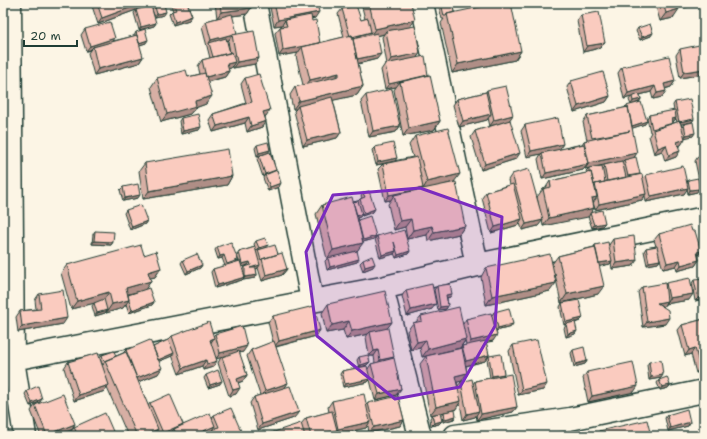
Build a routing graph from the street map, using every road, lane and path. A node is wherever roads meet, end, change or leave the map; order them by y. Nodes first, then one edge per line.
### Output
1 (10, 3) edge
2 (255, 3) edge
3 (422, 3) edge
4 (703, 224) edge
5 (477, 265) junction
6 (382, 288) junction
7 (312, 300) junction
8 (8, 360) edge
9 (704, 391) edge
10 (571, 428) edge
11 (25, 436) edge
12 (420, 436) edge
13 (454, 436) edge

1 - 8 street
2 - 7 street
3 - 5 street
4 - 5 street
5 - 6 street
6 - 7 street
6 - 12 street
7 - 8 street
8 - 11 street
9 - 10 street
10 - 13 street

